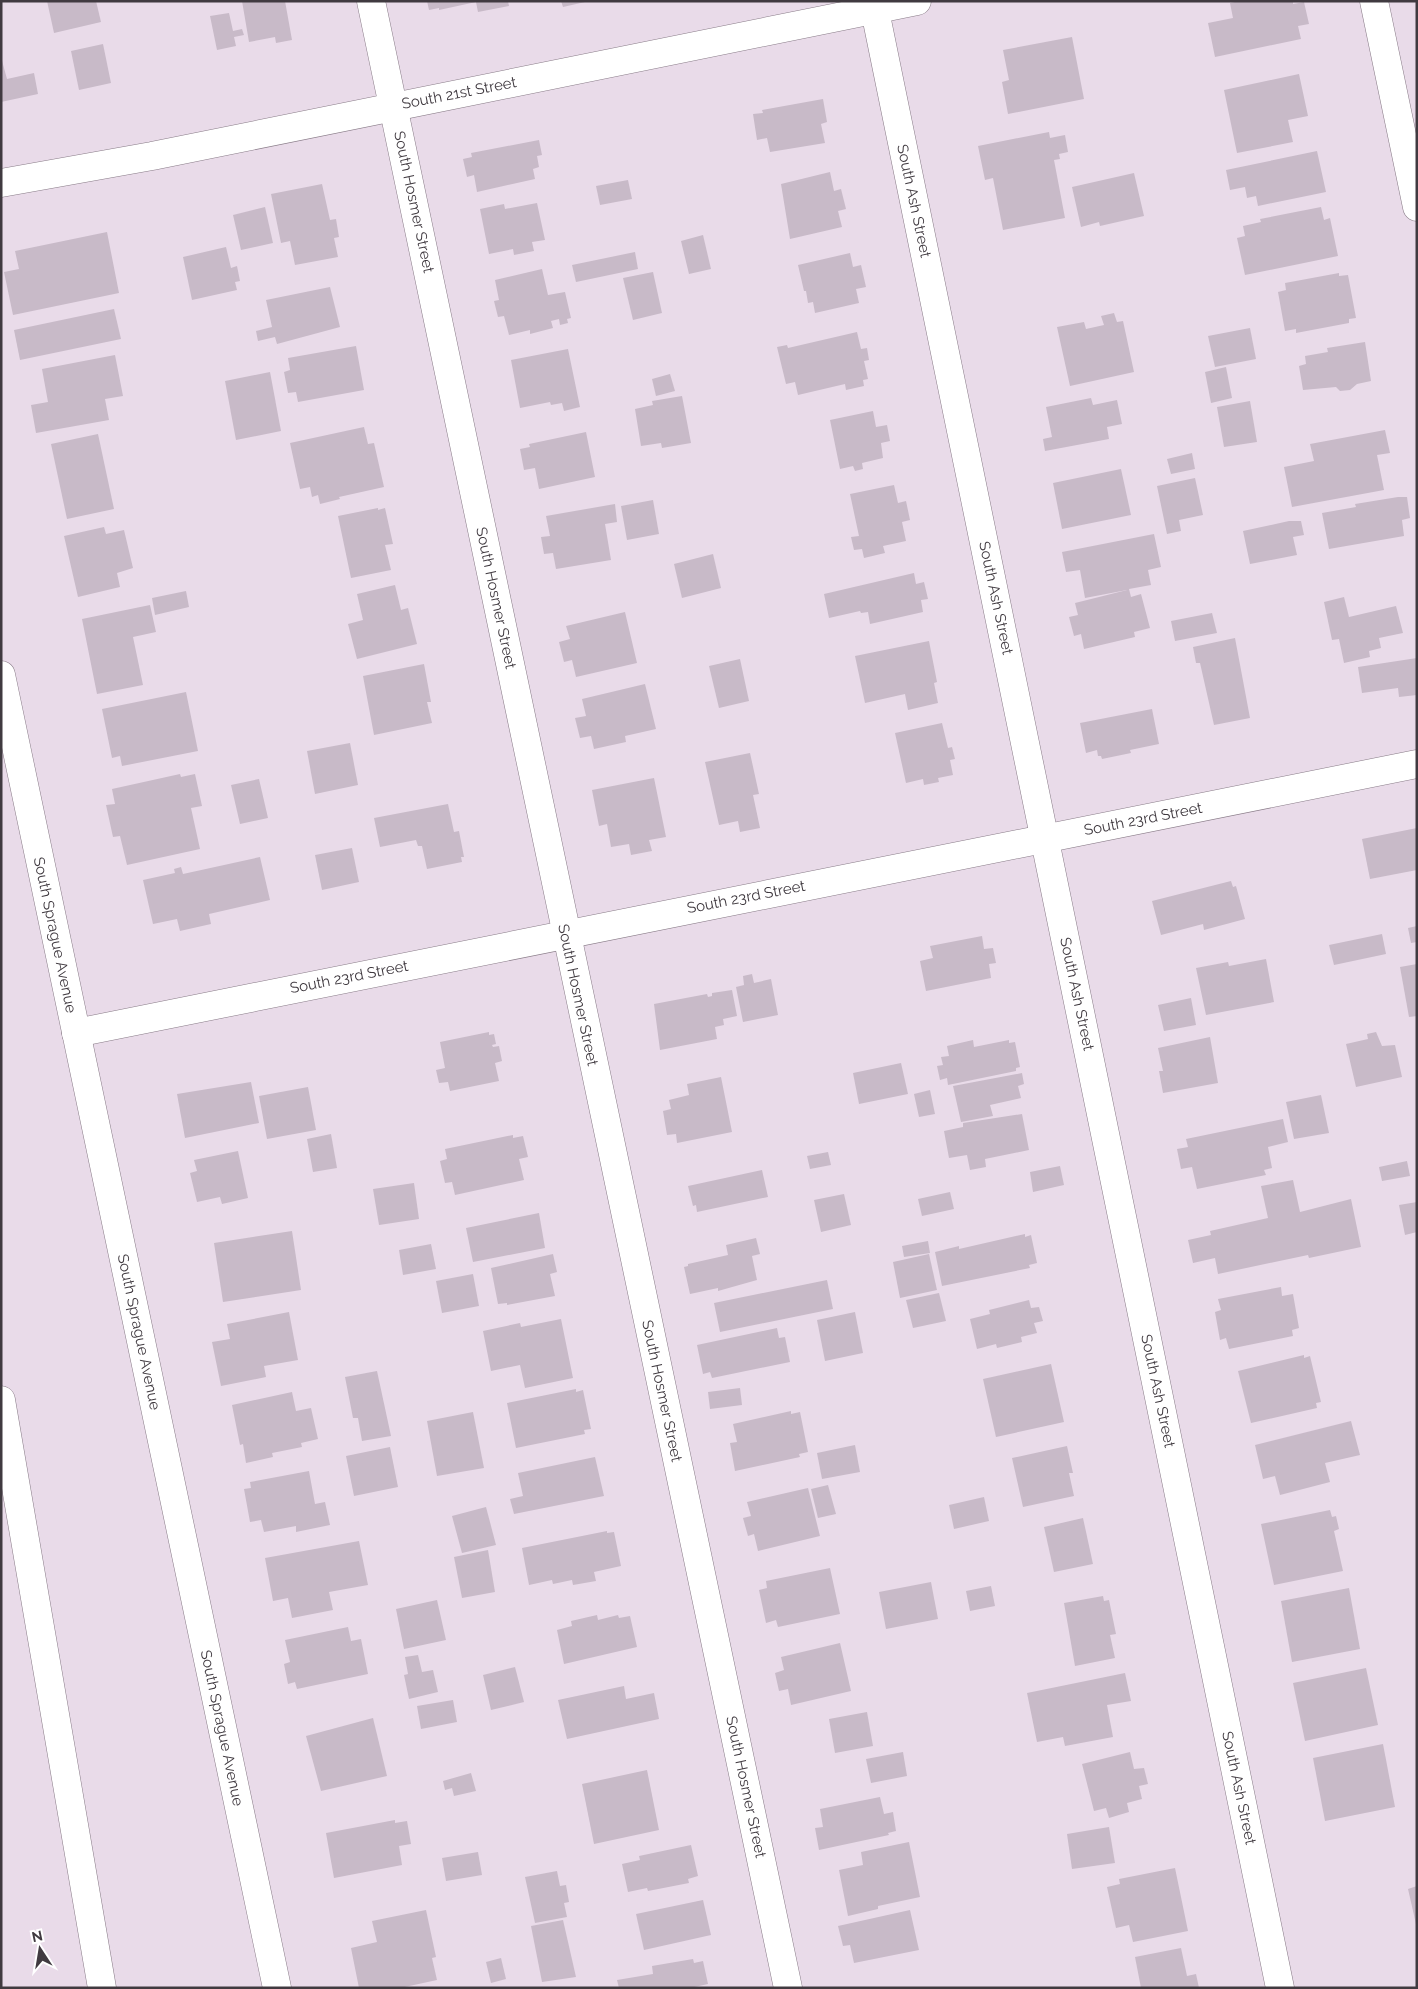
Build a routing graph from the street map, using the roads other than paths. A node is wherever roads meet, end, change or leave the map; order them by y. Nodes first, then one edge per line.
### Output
1 (371, 1) edge
2 (917, 1) edge
3 (1374, 1) edge
4 (873, 5) edge
5 (394, 106) junction
6 (1, 183) edge
7 (1417, 207) edge
8 (1, 675) edge
9 (1417, 764) edge
10 (1046, 838) junction
11 (565, 934) junction
12 (76, 1033) junction
13 (1, 1400) edge
14 (102, 1988) edge
15 (277, 1988) edge
16 (788, 1988) edge
17 (1280, 1988) edge

1 - 5 main road, South Hosmer Street
2 - 4 main road, South 21st Street
3 - 7 main road
4 - 5 main road, South 21st Street
4 - 10 main road, South Ash Street
5 - 6 main road, South 21st Street
5 - 11 main road, South Hosmer Street
8 - 12 main road, South Sprague Avenue
9 - 10 main road, South 23rd Street
10 - 11 main road, South 23rd Street
10 - 17 main road, South Ash Street
11 - 12 main road, South 23rd Street
11 - 16 main road, South Hosmer Street
12 - 15 main road, South Sprague Avenue
13 - 14 main road

